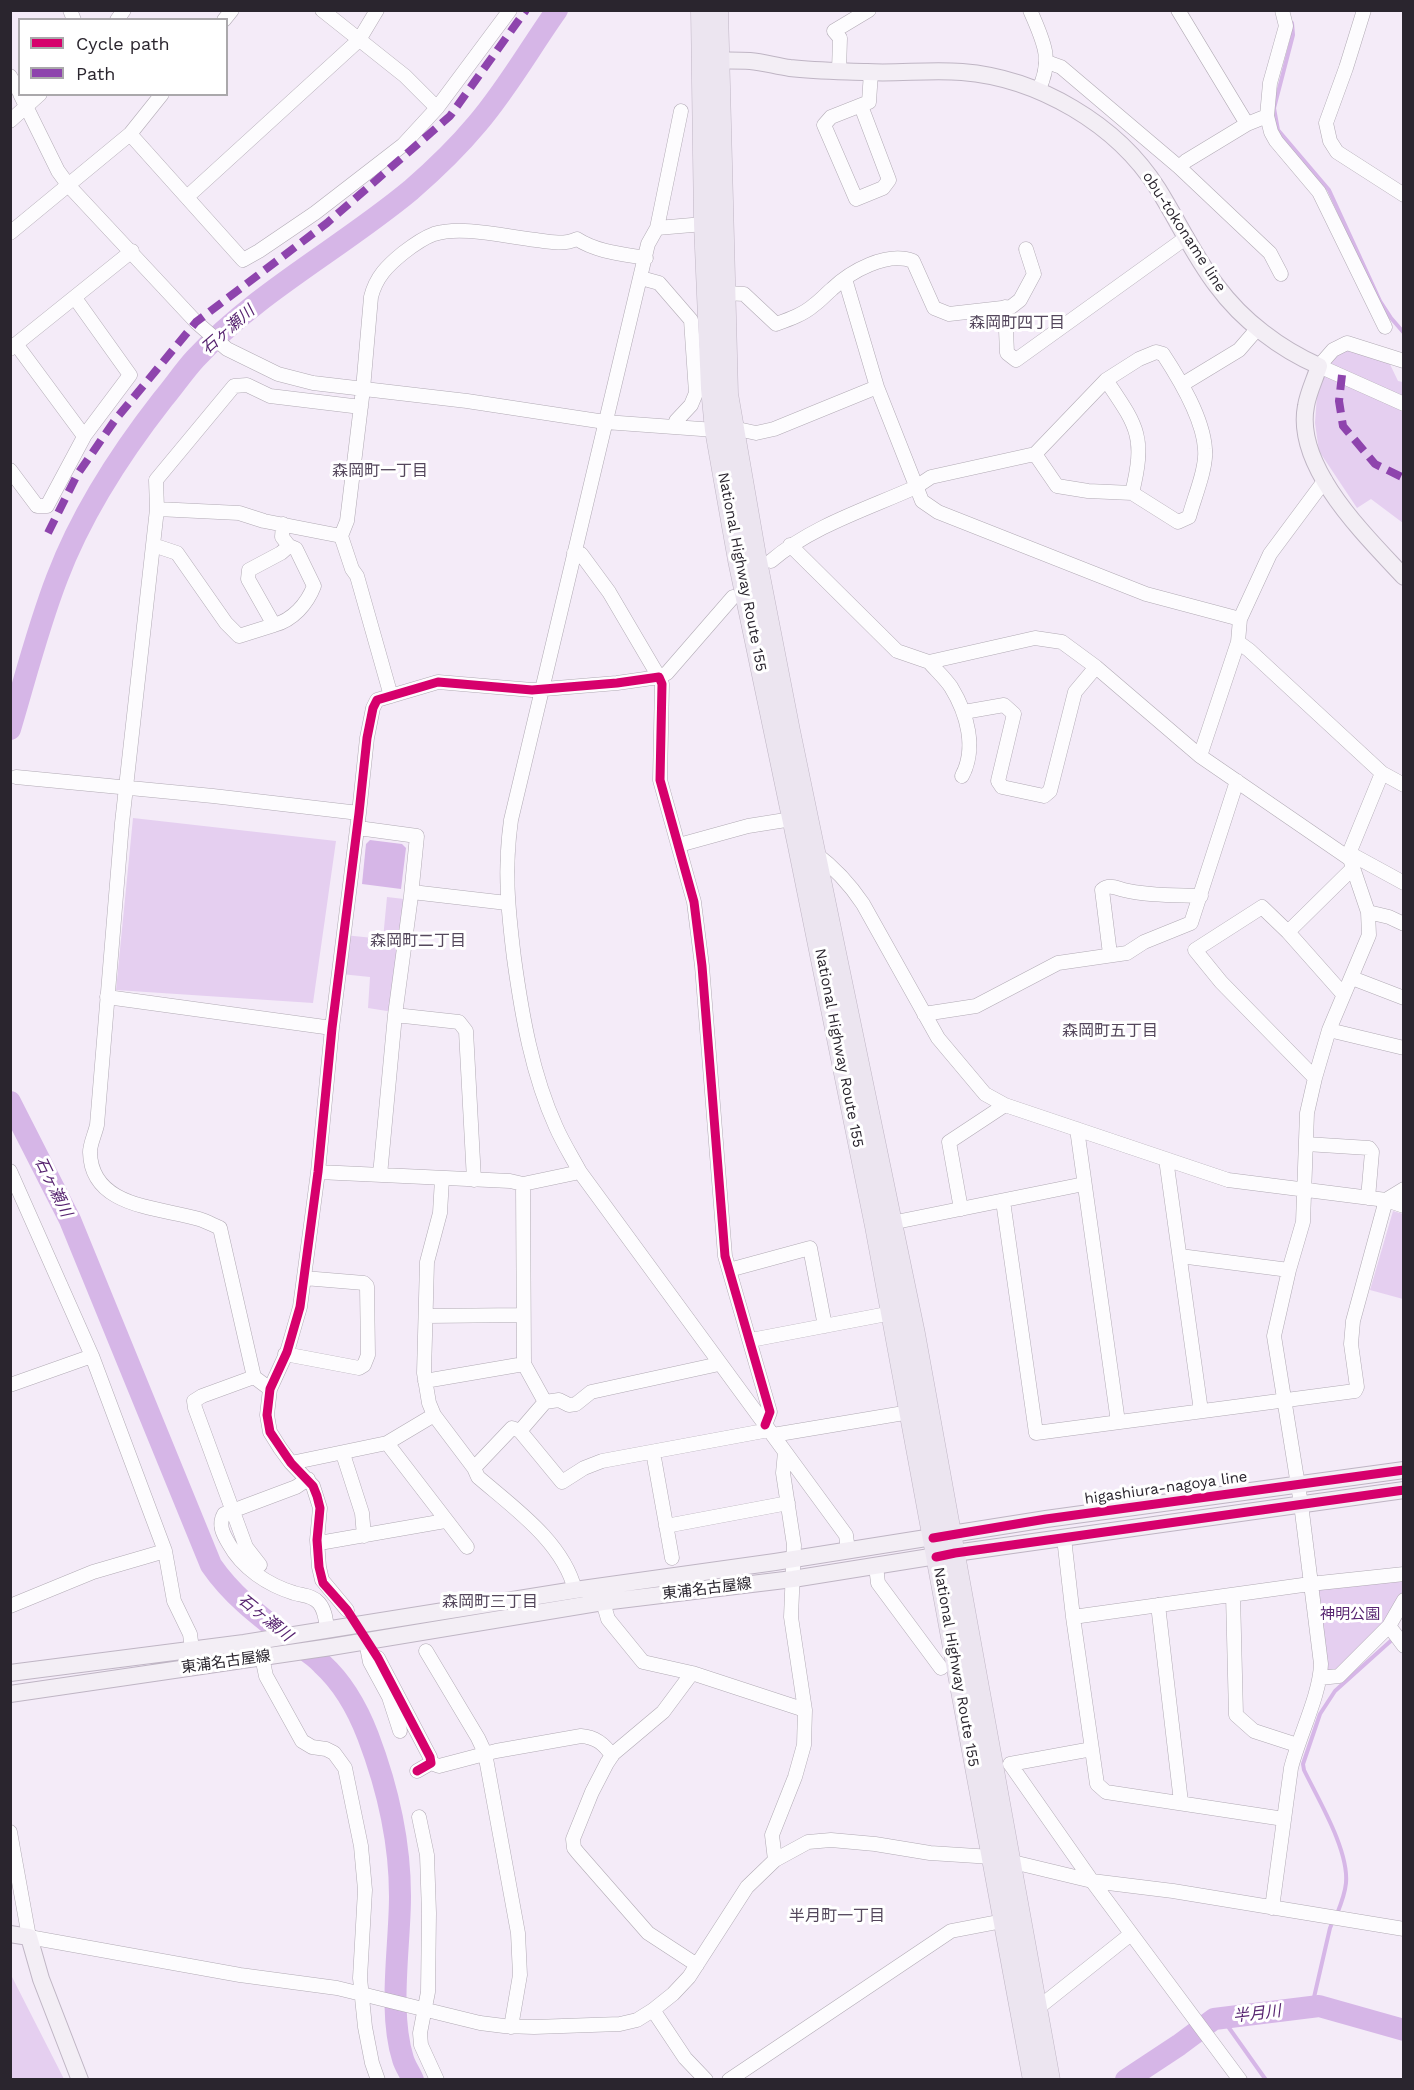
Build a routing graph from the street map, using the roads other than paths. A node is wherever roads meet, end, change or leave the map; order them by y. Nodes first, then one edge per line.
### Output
1 (322, 10) edge
2 (377, 10) edge
3 (510, 10) edge
4 (700, 10) edge
5 (718, 10) edge
6 (869, 10) edge
7 (1030, 10) edge
8 (1178, 10) edge
9 (1281, 10) edge
10 (1364, 10) edge
11 (358, 40) junction
12 (710, 60) junction
13 (1047, 62) junction
14 (839, 70) junction
15 (871, 72) junction
16 (10, 76) edge
17 (18, 91) edge
18 (1038, 91) junction
19 (160, 96) edge
20 (22, 98) edge
21 (861, 106) junction
22 (437, 108) junction
23 (681, 111) dead end
24 (1267, 116) junction
25 (10, 121) edge
26 (1247, 124) junction
27 (130, 135) junction
28 (1179, 167) junction
29 (69, 186) junction
30 (1404, 195) edge
31 (187, 197) junction
32 (704, 224) junction
33 (657, 228) junction
34 (10, 233) edge
35 (1187, 237) junction
36 (1026, 249) dead end
37 (132, 251) junction
38 (646, 258) junction
39 (1281, 274) dead end
40 (641, 278) junction
41 (845, 279) junction
42 (725, 293) junction
43 (75, 298) junction
44 (1005, 307) junction
45 (1386, 327) dead end
46 (1258, 328) junction
47 (13, 346) edge
48 (1404, 361) edge
49 (1319, 366) junction
50 (1106, 380) junction
51 (1183, 384) junction
52 (877, 387) junction
53 (363, 389) junction
54 (1404, 404) edge
55 (361, 407) junction
56 (605, 422) junction
57 (676, 427) junction
58 (724, 429) junction
59 (84, 436) junction
60 (1035, 454) junction
61 (10, 470) edge
62 (1325, 480) junction
63 (916, 487) junction
64 (1132, 493) junction
65 (157, 509) junction
66 (283, 524) junction
67 (341, 536) junction
68 (153, 545) junction
69 (790, 545) junction
70 (289, 546) junction
71 (574, 553) junction
72 (771, 561) dead end
73 (1404, 577) edge
74 (733, 597) dead end
75 (1240, 619) junction
76 (274, 625) junction
77 (1238, 642) junction
78 (929, 662) junction
79 (1096, 668) junction
80 (659, 677) junction
81 (542, 690) junction
82 (391, 696) junction
83 (964, 712) junction
84 (1200, 756) junction
85 (1382, 773) junction
86 (962, 776) dead end
87 (16, 777) dead end
88 (1237, 781) junction
89 (1404, 785) edge
90 (126, 788) junction
91 (360, 813) junction
92 (792, 819) junction
93 (358, 828) junction
94 (679, 845) junction
95 (815, 853) junction
96 (1350, 860) junction
97 (1404, 883) edge
98 (412, 892) junction
99 (1201, 896) junction
100 (507, 903) junction
101 (1368, 912) junction
102 (1404, 924) edge
103 (1288, 932) junction
104 (1110, 954) junction
105 (1352, 978) junction
106 (1342, 994) junction
107 (107, 997) junction
108 (1404, 998) edge
109 (924, 1014) junction
110 (395, 1015) junction
111 (332, 1028) junction
112 (1329, 1030) junction
113 (1404, 1048) edge
114 (1315, 1078) junction
115 (1005, 1105) junction
116 (1077, 1128) junction
117 (1306, 1144) junction
118 (1166, 1159) junction
119 (10, 1172) edge
120 (318, 1172) junction
121 (580, 1172) junction
122 (380, 1175) junction
123 (442, 1179) junction
124 (474, 1180) junction
125 (523, 1184) junction
126 (1084, 1184) junction
127 (1304, 1189) junction
128 (1404, 1189) edge
129 (15, 1191) edge
130 (1368, 1197) junction
131 (1386, 1200) junction
132 (1003, 1201) junction
133 (1404, 1206) edge
134 (961, 1209) junction
135 (891, 1223) junction
136 (1180, 1256) junction
137 (729, 1270) junction
138 (1288, 1270) junction
139 (303, 1278) junction
140 (892, 1313) junction
141 (523, 1315) junction
142 (426, 1316) junction
143 (825, 1326) junction
144 (751, 1340) junction
145 (285, 1354) junction
146 (92, 1356) junction
147 (719, 1364) junction
148 (524, 1365) junction
149 (254, 1377) junction
150 (425, 1381) junction
151 (10, 1385) edge
152 (270, 1389) junction
153 (1285, 1401) junction
154 (545, 1402) junction
155 (1201, 1411) junction
156 (910, 1412) junction
157 (434, 1415) junction
158 (1118, 1422) junction
159 (769, 1430) junction
160 (520, 1431) junction
161 (387, 1443) junction
162 (653, 1452) junction
163 (785, 1452) junction
164 (340, 1453) junction
165 (291, 1463) junction
166 (474, 1468) junction
167 (1404, 1470) edge
168 (308, 1479) junction
169 (1297, 1485) junction
170 (1404, 1490) edge
171 (788, 1503) junction
172 (1300, 1504) junction
173 (233, 1511) junction
174 (445, 1521) junction
175 (666, 1526) junction
176 (364, 1536) junction
177 (1064, 1538) junction
178 (317, 1540) junction
179 (944, 1545) junction
180 (467, 1547) dead end
181 (165, 1551) junction
182 (849, 1551) junction
183 (672, 1558) dead end
184 (794, 1559) junction
185 (260, 1565) dead end
186 (876, 1566) junction
187 (1404, 1574) edge
188 (793, 1578) junction
189 (1310, 1584) junction
190 (575, 1590) junction
191 (1233, 1595) junction
192 (1404, 1600) edge
193 (603, 1602) junction
194 (1158, 1605) junction
195 (10, 1606) edge
196 (346, 1610) dead end
197 (1072, 1617) junction
198 (1395, 1622) edge
199 (322, 1630) junction
200 (366, 1642) junction
201 (1404, 1646) edge
202 (192, 1649) junction
203 (426, 1651) dead end
204 (266, 1656) junction
205 (378, 1658) dead end
206 (941, 1668) dead end
207 (10, 1672) edge
208 (692, 1673) junction
209 (1320, 1678) junction
210 (10, 1694) edge
211 (805, 1710) junction
212 (400, 1731) dead end
213 (1297, 1745) junction
214 (1092, 1749) junction
215 (485, 1753) junction
216 (612, 1756) junction
217 (431, 1763) junction
218 (417, 1771) dead end
219 (1181, 1802) junction
220 (419, 1817) dead end
221 (1284, 1819) junction
222 (10, 1832) edge
223 (992, 1857) junction
224 (775, 1860) junction
225 (1011, 1862) junction
226 (1092, 1881) junction
227 (1272, 1908) junction
228 (1003, 1921) junction
229 (1404, 1929) edge
230 (10, 1934) edge
231 (1131, 1934) junction
232 (29, 1937) junction
233 (697, 1965) junction
234 (363, 1995) junction
235 (1038, 2008) junction
236 (422, 2009) junction
237 (652, 2010) junction
238 (511, 2027) junction
239 (80, 2079) edge
240 (378, 2079) edge
241 (437, 2079) edge
242 (706, 2079) edge
243 (729, 2079) edge
244 (1033, 2079) edge
245 (1050, 2079) edge
246 (1240, 2079) edge

1 - 11 street
2 - 11 street
3 - 22 street
4 - 12 highway, National Highway Route 155
5 - 12 highway, National Highway Route 155
6 - 14 street
7 - 13 street
8 - 26 street
9 - 24 street
10 - 30 street
11 - 22 street
11 - 31 street
12 - 14 main road, obu-tokoname line
12 - 32 highway, National Highway Route 155
12 - 42 highway, National Highway Route 155
13 - 18 street
13 - 28 street
14 - 15 main road, obu-tokoname line
15 - 18 main road, obu-tokoname line
15 - 21 street
16 - 17 street
18 - 35 main road, obu-tokoname line
19 - 27 street
20 - 25 street
20 - 29 street
21 - 21 street
22 - 31 street
23 - 33 street
24 - 26 street
24 - 45 street
26 - 28 street
27 - 29 street
27 - 31 street
28 - 39 street
29 - 34 street
29 - 37 street
32 - 33 street
32 - 58 highway, National Highway Route 155
33 - 38 street
35 - 44 street
35 - 46 main road, obu-tokoname line
36 - 44 street
37 - 43 street
37 - 53 street
38 - 40 street
38 - 53 street
40 - 56 street
40 - 57 street
41 - 42 street
41 - 44 street
41 - 52 street
42 - 58 highway, National Highway Route 155
43 - 47 street
43 - 59 street
46 - 49 main road, obu-tokoname line
46 - 51 street
47 - 59 street
48 - 49 street
49 - 54 street
49 - 62 main road
50 - 51 street
50 - 60 street
50 - 64 street
51 - 64 street
52 - 58 street
52 - 63 street
53 - 55 street
53 - 56 street
55 - 65 street
55 - 67 street
56 - 57 street
56 - 71 street
57 - 58 street
58 - 92 highway, National Highway Route 155
58 - 95 highway, National Highway Route 155
59 - 61 street
60 - 63 street
60 - 64 street
62 - 73 main road
62 - 75 street
63 - 69 street
63 - 75 street
65 - 66 street
65 - 68 street
66 - 67 street
66 - 70 street
67 - 82 street
68 - 76 street
68 - 90 street
69 - 72 street
69 - 78 street
70 - 76 street
70 - 76 street
71 - 80 street
71 - 81 street
74 - 80 street
75 - 77 street
77 - 84 street
77 - 85 street
78 - 79 street
78 - 83 street
79 - 83 street
79 - 84 street
80 - 81 street
80 - 94 street
81 - 82 street
81 - 100 street
82 - 91 street
83 - 86 street
84 - 88 street
85 - 89 street
85 - 96 street
87 - 90 street
88 - 96 street
88 - 99 street
90 - 91 street
90 - 107 street
91 - 93 street
92 - 94 street
92 - 140 highway, National Highway Route 155
93 - 98 street
93 - 111 street
94 - 137 street
95 - 109 street
95 - 135 highway, National Highway Route 155
96 - 97 street
96 - 101 street
96 - 103 street
98 - 100 street
98 - 110 street
99 - 104 street
99 - 104 street
100 - 121 street
101 - 102 street
101 - 105 street
103 - 106 street
103 - 114 street
104 - 109 street
105 - 106 street
105 - 108 street
106 - 112 street
107 - 111 street
107 - 149 street
109 - 115 street
110 - 122 street
110 - 124 street
111 - 120 street
112 - 113 street
112 - 114 street
114 - 117 street
115 - 116 street
115 - 134 street
116 - 118 street
116 - 126 street
117 - 127 street
117 - 130 street
118 - 127 street
118 - 136 street
119 - 129 street
120 - 122 street
120 - 139 street
121 - 125 street
121 - 147 street
122 - 123 street
123 - 124 street
123 - 142 street
124 - 125 street
125 - 141 street
126 - 132 street
126 - 158 street
127 - 130 street
127 - 138 street
128 - 131 street
129 - 146 street
130 - 131 street
131 - 133 street
131 - 153 street
132 - 134 street
132 - 158 street
134 - 135 street
135 - 179 highway, National Highway Route 155
136 - 138 street
136 - 155 street
137 - 143 street
137 - 144 street
138 - 153 street
139 - 145 street
139 - 145 street
140 - 143 street
140 - 156 highway, National Highway Route 155
141 - 142 street
141 - 148 street
142 - 150 street
143 - 144 street
144 - 159 street
145 - 152 street
146 - 151 street
146 - 181 street
147 - 154 street
147 - 159 street
148 - 150 street
148 - 154 street
149 - 152 street
149 - 173 street
150 - 157 street
152 - 165 street
153 - 155 street
153 - 169 street
154 - 160 street
155 - 158 street
156 - 159 street
156 - 179 highway, National Highway Route 155
157 - 161 street
157 - 166 street
159 - 162 street
159 - 163 street
160 - 162 street
160 - 166 street
161 - 164 street
161 - 174 street
162 - 175 street
163 - 171 street
163 - 182 street
164 - 165 street
164 - 176 street
165 - 168 street
166 - 190 street
167 - 169 main road, higashiura-nagoya line
168 - 173 street
168 - 178 street
169 - 172 street
169 - 179 main road, higashiura-nagoya line
170 - 172 main road, 東浦名古屋線
171 - 175 street
171 - 184 street
172 - 177 main road, 東浦名古屋線
172 - 189 street
173 - 185 street
173 - 199 street
174 - 176 street
174 - 180 street
175 - 183 street
176 - 178 street
177 - 179 main road, 東浦名古屋線
177 - 197 street
178 - 196 street
179 - 182 main road, 東浦名古屋線
179 - 186 main road, 東浦名古屋線
179 - 223 highway, National Highway Route 155
179 - 225 highway, National Highway Route 155
181 - 195 street
181 - 202 street
182 - 184 main road, 東浦名古屋線
184 - 188 street
184 - 190 main road, 東浦名古屋線
186 - 188 main road, 東浦名古屋線
186 - 206 street
187 - 189 street
188 - 193 main road, 東浦名古屋線
188 - 211 street
189 - 191 street
189 - 209 street
190 - 199 main road, 東浦名古屋線
191 - 194 street
191 - 213 street
192 - 198 street
193 - 200 main road, 東浦名古屋線
193 - 208 street
194 - 197 street
194 - 219 street
197 - 214 street
198 - 201 street
198 - 209 street
199 - 202 main road, 東浦名古屋線
200 - 204 main road, 東浦名古屋線
200 - 212 street
202 - 207 main road, 東浦名古屋線
203 - 215 street
204 - 210 main road, 東浦名古屋線
204 - 234 street
205 - 217 street
208 - 211 street
208 - 216 street
209 - 213 street
211 - 224 street
213 - 221 street
214 - 219 street
214 - 226 street
215 - 216 street
215 - 217 street
215 - 238 street
216 - 233 street
217 - 218 street
219 - 221 street
220 - 236 street
221 - 227 street
222 - 232 street
223 - 224 street
223 - 225 street
223 - 228 highway, National Highway Route 155
224 - 233 street
225 - 226 street
225 - 235 highway, National Highway Route 155
226 - 227 street
226 - 231 street
227 - 229 street
228 - 243 street
228 - 244 highway, National Highway Route 155
230 - 232 main road
231 - 235 street
231 - 246 street
232 - 234 street
232 - 239 main road
233 - 237 street
234 - 236 street
234 - 240 street
235 - 245 highway, National Highway Route 155
236 - 238 street
236 - 241 street
237 - 238 street
237 - 242 street

